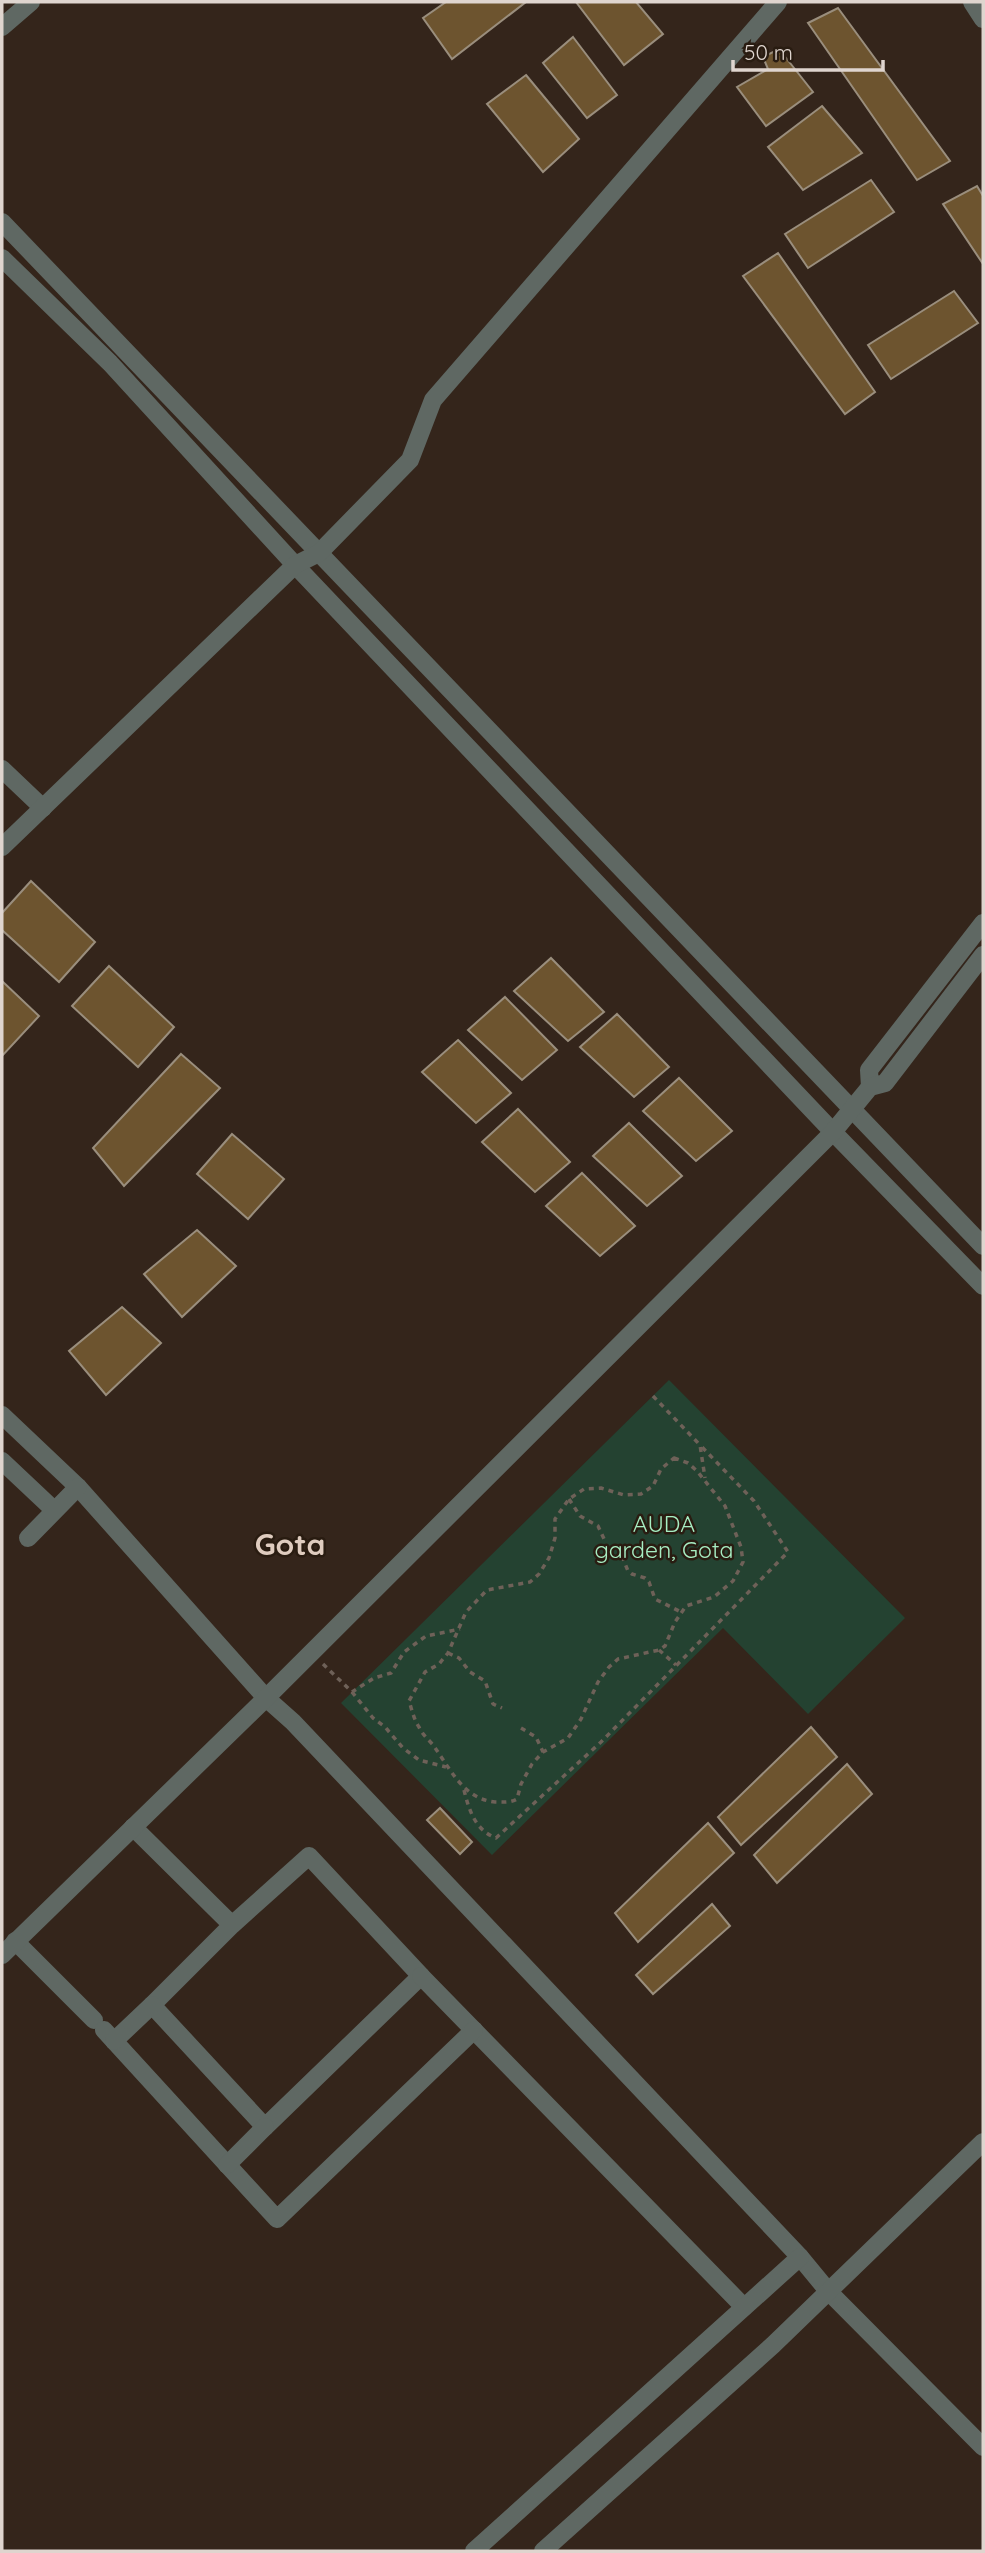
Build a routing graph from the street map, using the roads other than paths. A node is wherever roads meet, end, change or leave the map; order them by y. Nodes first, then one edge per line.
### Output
1 (31, 2) edge
2 (778, 2) edge
3 (972, 2) edge
4 (983, 19) edge
5 (2, 27) edge
6 (2, 222) edge
7 (2, 258) edge
8 (320, 553) junction
9 (295, 565) junction
10 (5, 778) edge
11 (43, 808) junction
12 (2, 848) edge
13 (983, 923) edge
14 (983, 955) edge
15 (870, 1087) junction
16 (852, 1110) junction
17 (833, 1132) junction
18 (983, 1246) edge
19 (983, 1286) edge
20 (5, 1426) edge
21 (2, 1461) edge
22 (78, 1487) junction
23 (54, 1510) junction
24 (28, 1538) dead end
25 (266, 1698) junction
26 (133, 1827) junction
27 (232, 1925) junction
28 (15, 1941) junction
29 (2, 1955) edge
30 (421, 1976) junction
31 (152, 2005) junction
32 (104, 2030) junction
33 (474, 2030) junction
34 (265, 2127) junction
35 (983, 2142) edge
36 (227, 2165) junction
37 (800, 2257) junction
38 (828, 2291) junction
39 (744, 2307) junction
40 (983, 2447) edge
41 (474, 2551) edge
42 (543, 2551) edge

1 - 5 street
2 - 8 street
3 - 4 street
6 - 8 street
7 - 9 street
8 - 9 street
8 - 16 street
9 - 11 street
9 - 17 street
10 - 11 street
11 - 12 street
13 - 15 street
14 - 15 street
15 - 16 street
16 - 17 street
16 - 18 street
17 - 19 street
17 - 25 street
20 - 22 street
21 - 23 street
22 - 23 street
22 - 25 street
23 - 24 street
25 - 26 street
25 - 37 street
26 - 27 street
26 - 28 street
27 - 30 street
27 - 31 street
28 - 29 street
28 - 32 street
30 - 33 street
30 - 34 street
31 - 32 street
31 - 34 street
32 - 36 street
33 - 36 street
33 - 39 street
34 - 36 street
35 - 38 street
37 - 38 street
37 - 39 street
38 - 40 street
38 - 42 street
39 - 41 street

